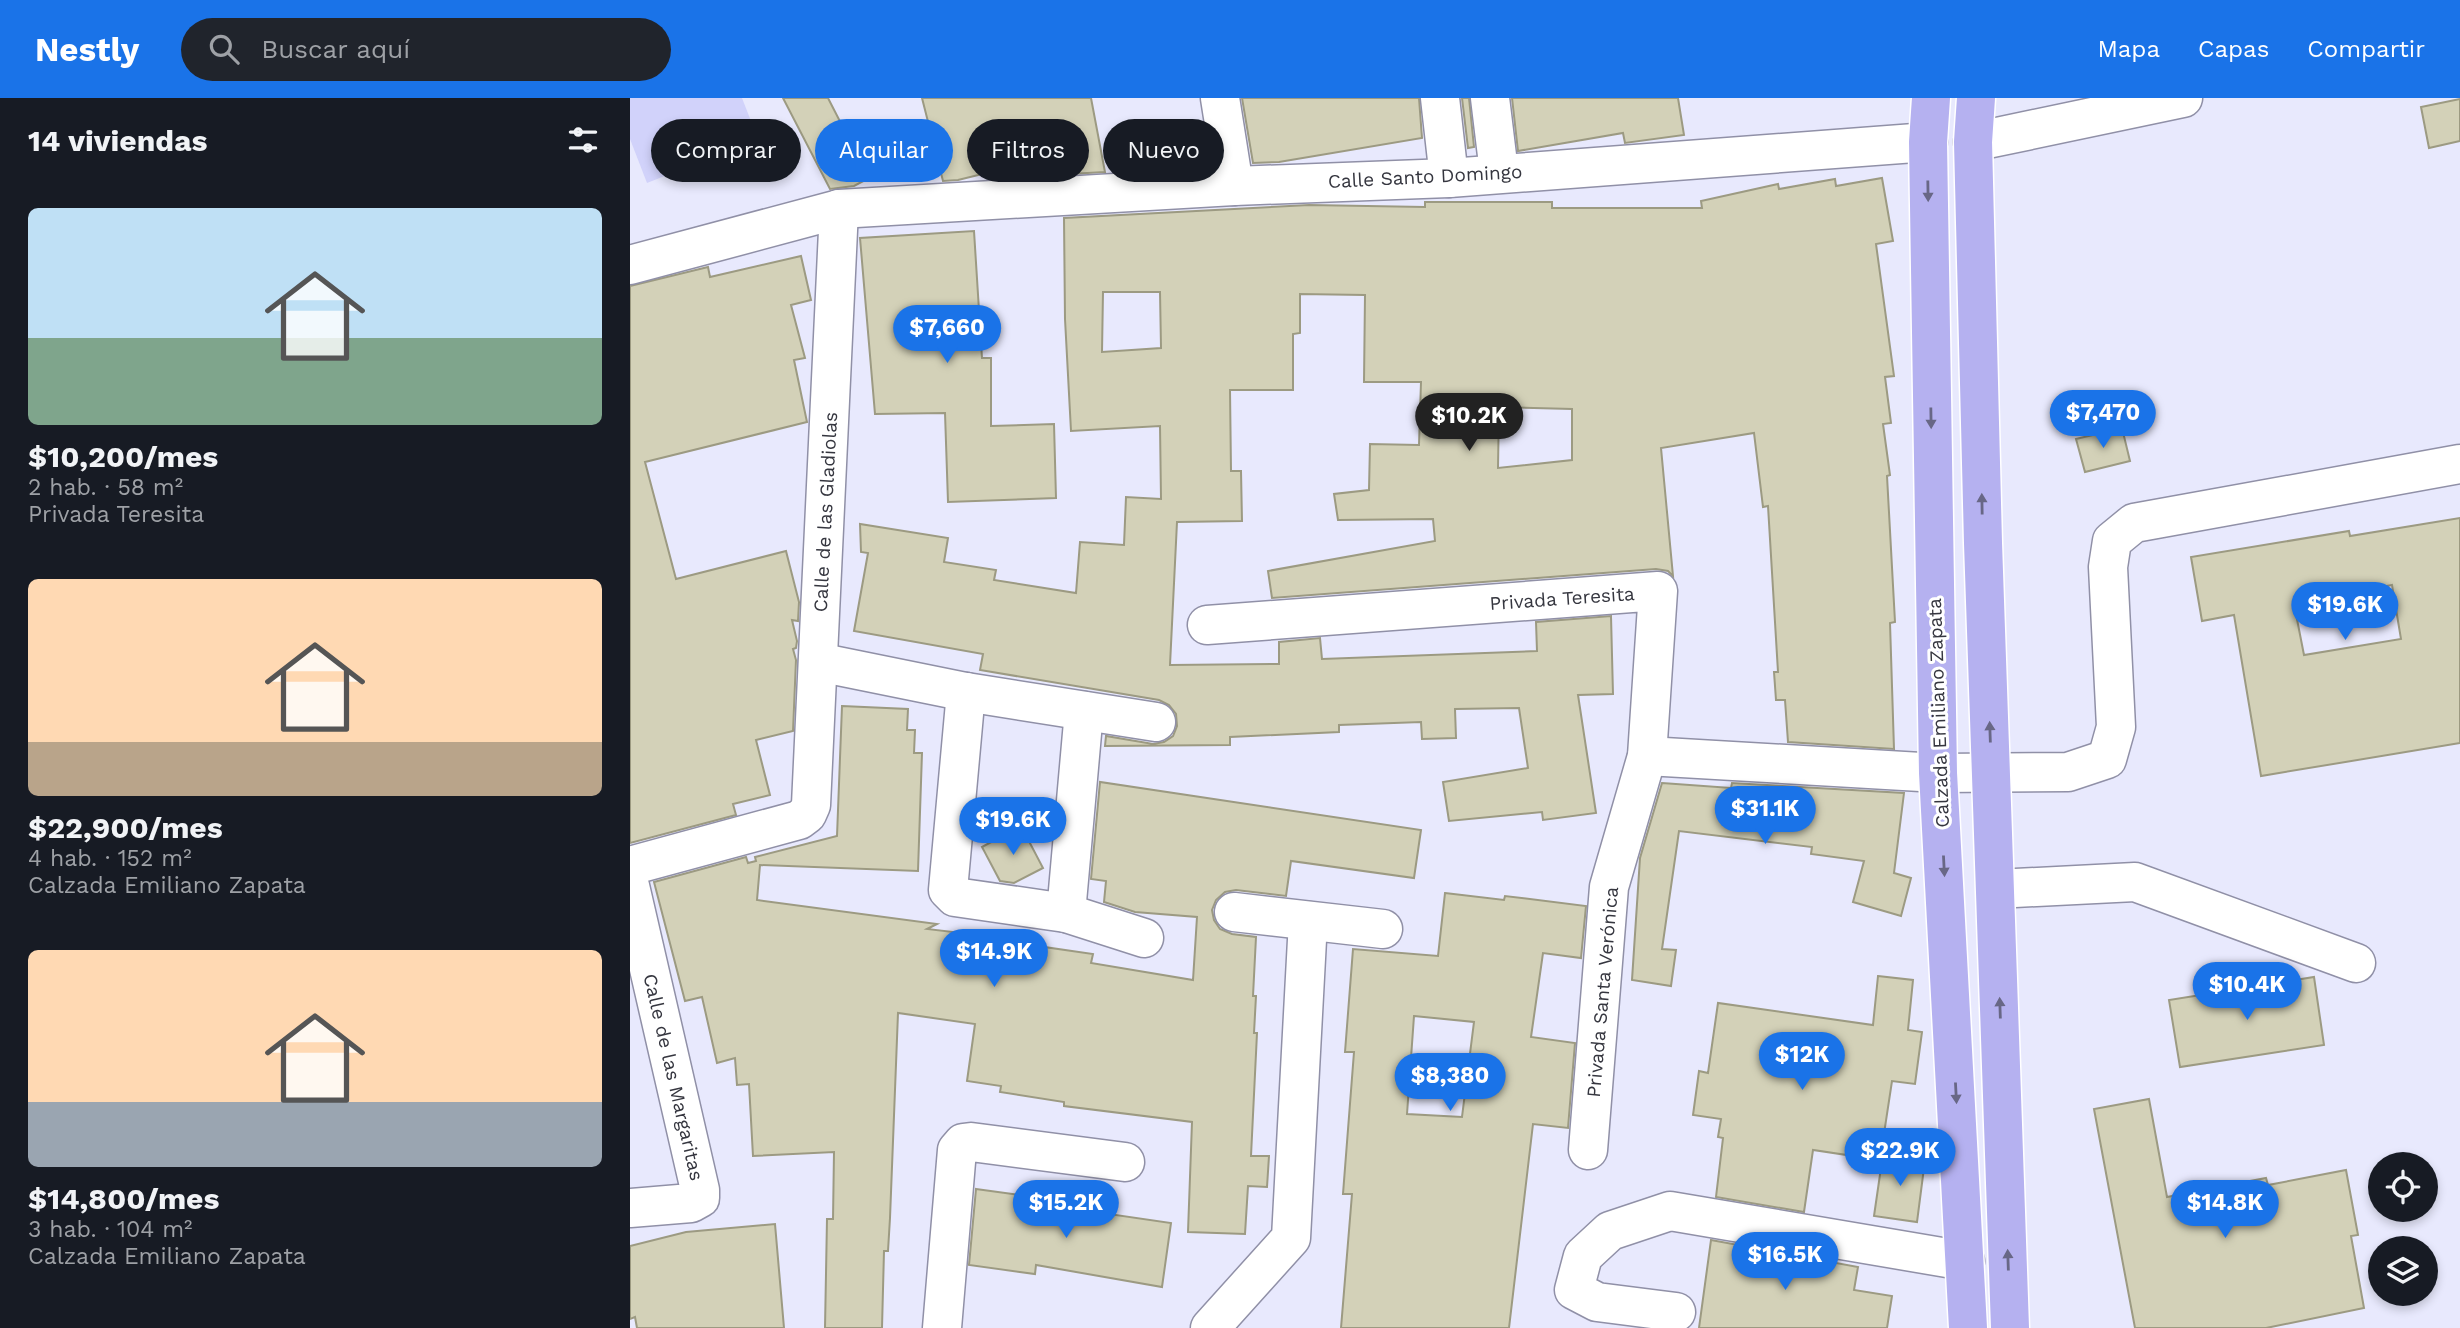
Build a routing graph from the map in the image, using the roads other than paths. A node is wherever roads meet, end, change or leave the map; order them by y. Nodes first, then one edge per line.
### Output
1 (1220, 98) edge
2 (1440, 98) edge
3 (1490, 98) edge
4 (1931, 98) edge
5 (1976, 98) edge
6 (2183, 98) edge
7 (1928, 142) junction
8 (1973, 142) junction
9 (1499, 172) junction
10 (1450, 178) junction
11 (1234, 186) junction
12 (839, 209) junction
13 (630, 265) edge
14 (2460, 464) edge
15 (1207, 625) dead end
16 (818, 662) junction
17 (966, 692) junction
18 (1084, 711) junction
19 (1156, 722) dead end
20 (1647, 756) junction
21 (1992, 772) junction
22 (1938, 773) junction
23 (630, 866) edge
24 (630, 886) edge
25 (1996, 889) junction
26 (1234, 912) dead end
27 (1066, 913) junction
28 (1308, 921) junction
29 (1383, 929) dead end
30 (1144, 938) dead end
31 (2356, 962) dead end
32 (1588, 1150) dead end
33 (1125, 1162) dead end
34 (630, 1208) edge
35 (1965, 1261) junction
36 (1676, 1312) dead end
37 (942, 1328) edge
38 (1210, 1328) edge
39 (1968, 1328) edge
40 (2010, 1328) edge

1 - 11 street
2 - 10 street
3 - 9 street
4 - 7 main road, Calzada Emiliano Zapata
5 - 8 main road
6 - 8 street
7 - 9 street, Calle Santo Domingo
7 -> 22 main road, Calzada Emiliano Zapata
21 -> 8 main road
9 - 10 street, Calle Santo Domingo
10 - 11 street, Calle Santo Domingo
11 - 12 street, Calle Santo Domingo
12 - 13 street, Calle Santo Domingo
12 - 16 street, Calle de las Gladiolas
14 - 21 street
15 - 20 street, Privada Teresita
16 - 17 street
16 - 23 street, Calle de las Gladiolas
17 - 18 street
17 - 27 street
18 - 19 street
18 - 27 street
20 - 22 street
20 - 32 street, Privada Santa Verónica
21 - 22 street
21 - 25 main road
22 -> 35 main road, Calzada Emiliano Zapata
24 - 34 street, Calle de las Margaritas
25 - 31 street
40 -> 25 main road
26 - 28 street
27 - 30 street
28 - 29 street
28 - 38 street
33 - 37 street
35 - 36 street
35 - 39 main road, Calzada Emiliano Zapata

